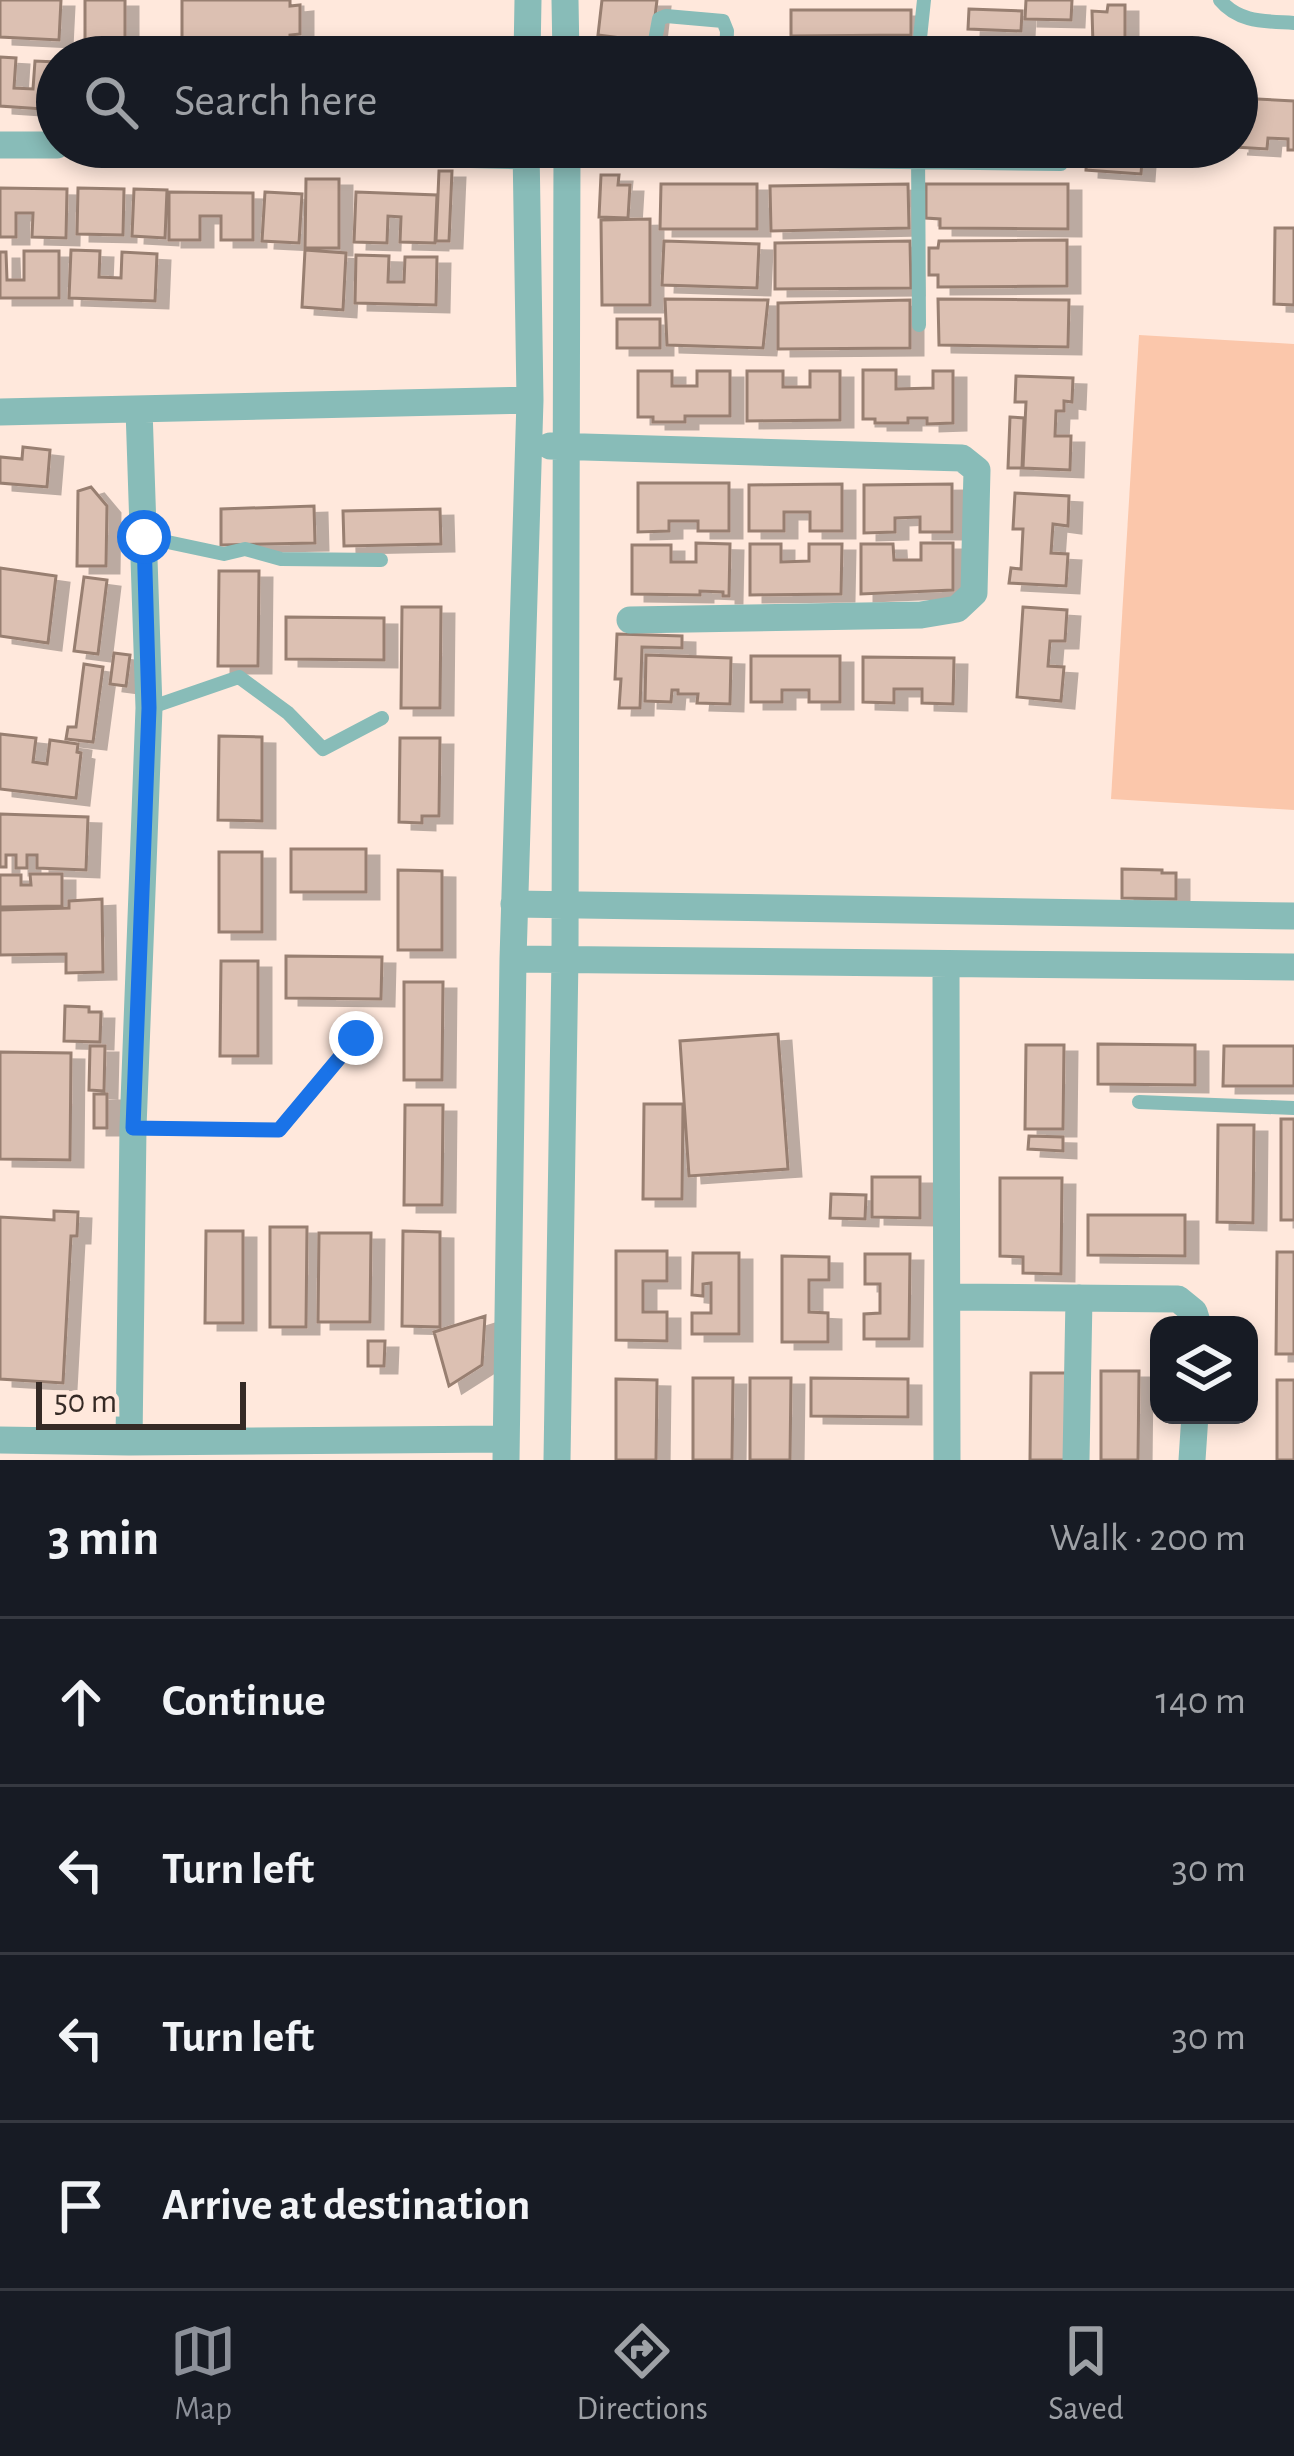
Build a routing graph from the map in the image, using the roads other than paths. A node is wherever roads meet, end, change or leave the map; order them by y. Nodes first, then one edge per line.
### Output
1 (528, 0) edge
2 (565, 0) edge
3 (923, 0) edge
4 (1220, 0) edge
5 (1294, 23) edge
6 (527, 36) edge
7 (566, 36) edge
8 (656, 36) edge
9 (728, 36) edge
10 (920, 36) edge
11 (0, 145) edge
12 (36, 145) edge
13 (526, 168) edge
14 (567, 168) edge
15 (918, 168) edge
16 (919, 325) dead end
17 (530, 400) junction
18 (139, 409) junction
19 (0, 412) edge
20 (528, 445) junction
21 (565, 446) junction
22 (144, 537) junction
23 (381, 560) dead end
24 (630, 620) dead end
25 (149, 708) junction
26 (382, 718) dead end
27 (514, 904) junction
28 (565, 906) junction
29 (1294, 916) edge
30 (565, 957) junction
31 (513, 959) junction
32 (946, 964) junction
33 (1294, 967) edge
34 (356, 1038) dead end
35 (1139, 1102) dead end
36 (1294, 1108) edge
37 (133, 1128) junction
38 (947, 1297) junction
39 (1079, 1298) junction
40 (1195, 1316) edge
41 (1194, 1424) edge
42 (0, 1439) edge
43 (129, 1442) junction
44 (505, 1449) edge
45 (257, 1451) edge
46 (557, 1460) edge
47 (947, 1460) edge
48 (1076, 1460) edge
49 (1192, 1460) edge

1 - 6 street
2 - 7 street
3 - 10 lane
4 - 5 lane
8 - 9 lane
11 - 12 street
13 - 17 street
14 - 21 street
15 - 16 lane
17 - 18 street
17 - 20 street
18 - 19 street
18 - 22 street
20 - 21 street
20 - 27 street
21 - 24 street
21 - 28 street
22 - 23 lane
22 - 25 street
25 - 26 lane
25 - 37 street
27 - 28 street
27 - 31 street
28 - 29 street
28 - 30 street
30 - 31 street
30 - 32 street
30 - 46 street
31 - 44 street
32 - 33 street
32 - 38 street
34 - 37 lane
35 - 36 lane
37 - 43 street
38 - 39 street
38 - 47 street
39 - 40 street
39 - 48 street
41 - 49 street
42 - 43 street
43 - 45 street
44 - 45 street

